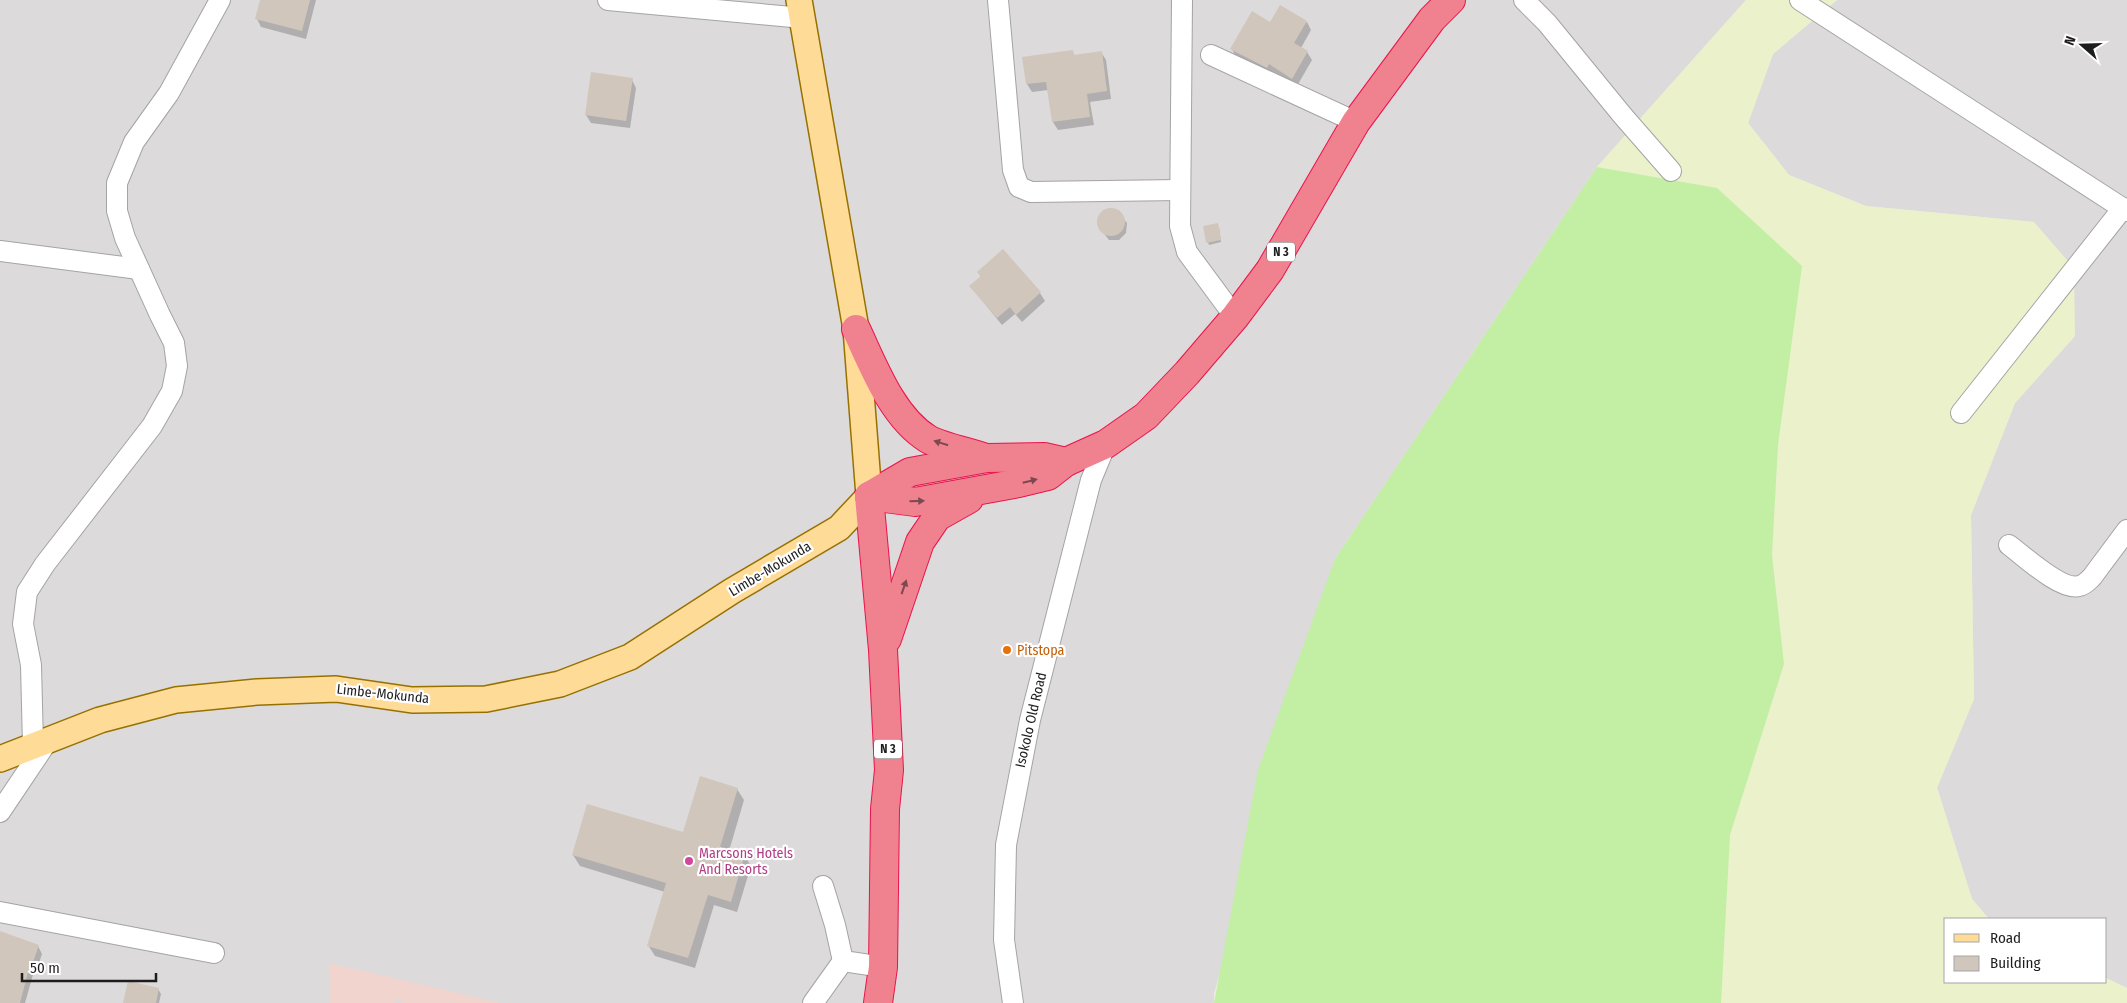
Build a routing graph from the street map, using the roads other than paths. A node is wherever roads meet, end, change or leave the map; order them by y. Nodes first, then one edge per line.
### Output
1 (220, 0) edge
2 (608, 0) edge
3 (998, 0) edge
4 (1182, 0) edge
5 (1451, 0) edge
6 (1524, 0) edge
7 (1800, 0) edge
8 (801, 9) edge
9 (1211, 55) dead end
10 (1356, 122) junction
11 (1671, 171) dead end
12 (1180, 190) junction
13 (2125, 210) edge
14 (0, 251) edge
15 (139, 269) junction
16 (1235, 317) junction
17 (856, 329) junction
18 (1961, 413) dead end
19 (1106, 444) junction
20 (987, 458) junction
21 (1066, 462) junction
22 (989, 488) junction
23 (869, 496) junction
24 (2127, 530) edge
25 (2009, 545) dead end
26 (883, 650) junction
27 (41, 742) junction
28 (0, 759) edge
29 (0, 812) edge
30 (823, 886) dead end
31 (0, 912) edge
32 (214, 953) dead end
33 (843, 961) junction
34 (883, 967) junction
35 (813, 1003) edge
36 (878, 1003) edge
37 (1013, 1003) edge

1 - 15 street
2 - 8 street
3 - 12 street
4 - 12 street
5 - 10 highway, N 3
6 - 11 street
7 - 13 street
8 - 17 main road
9 - 10 street
10 - 16 highway, N 3
12 - 16 street
13 - 18 street
14 - 15 street
15 - 27 street
16 - 19 highway, N 3
20 -> 17 highway
17 - 23 main road
19 - 21 highway, N 3
19 - 37 street, Isokolo Old Road
20 - 21 highway
20 - 23 highway
22 -> 21 highway, N 3
23 -> 22 highway, N 3
26 -> 22 highway
23 - 26 highway, N 3
23 - 27 main road, Limbe-Mokunda
24 - 25 street
26 - 34 highway, N 3
27 - 28 main road, Limbe-Mokunda
27 - 29 street
30 - 33 street
31 - 32 street
33 - 34 street
33 - 35 street
34 - 36 highway, N 3

